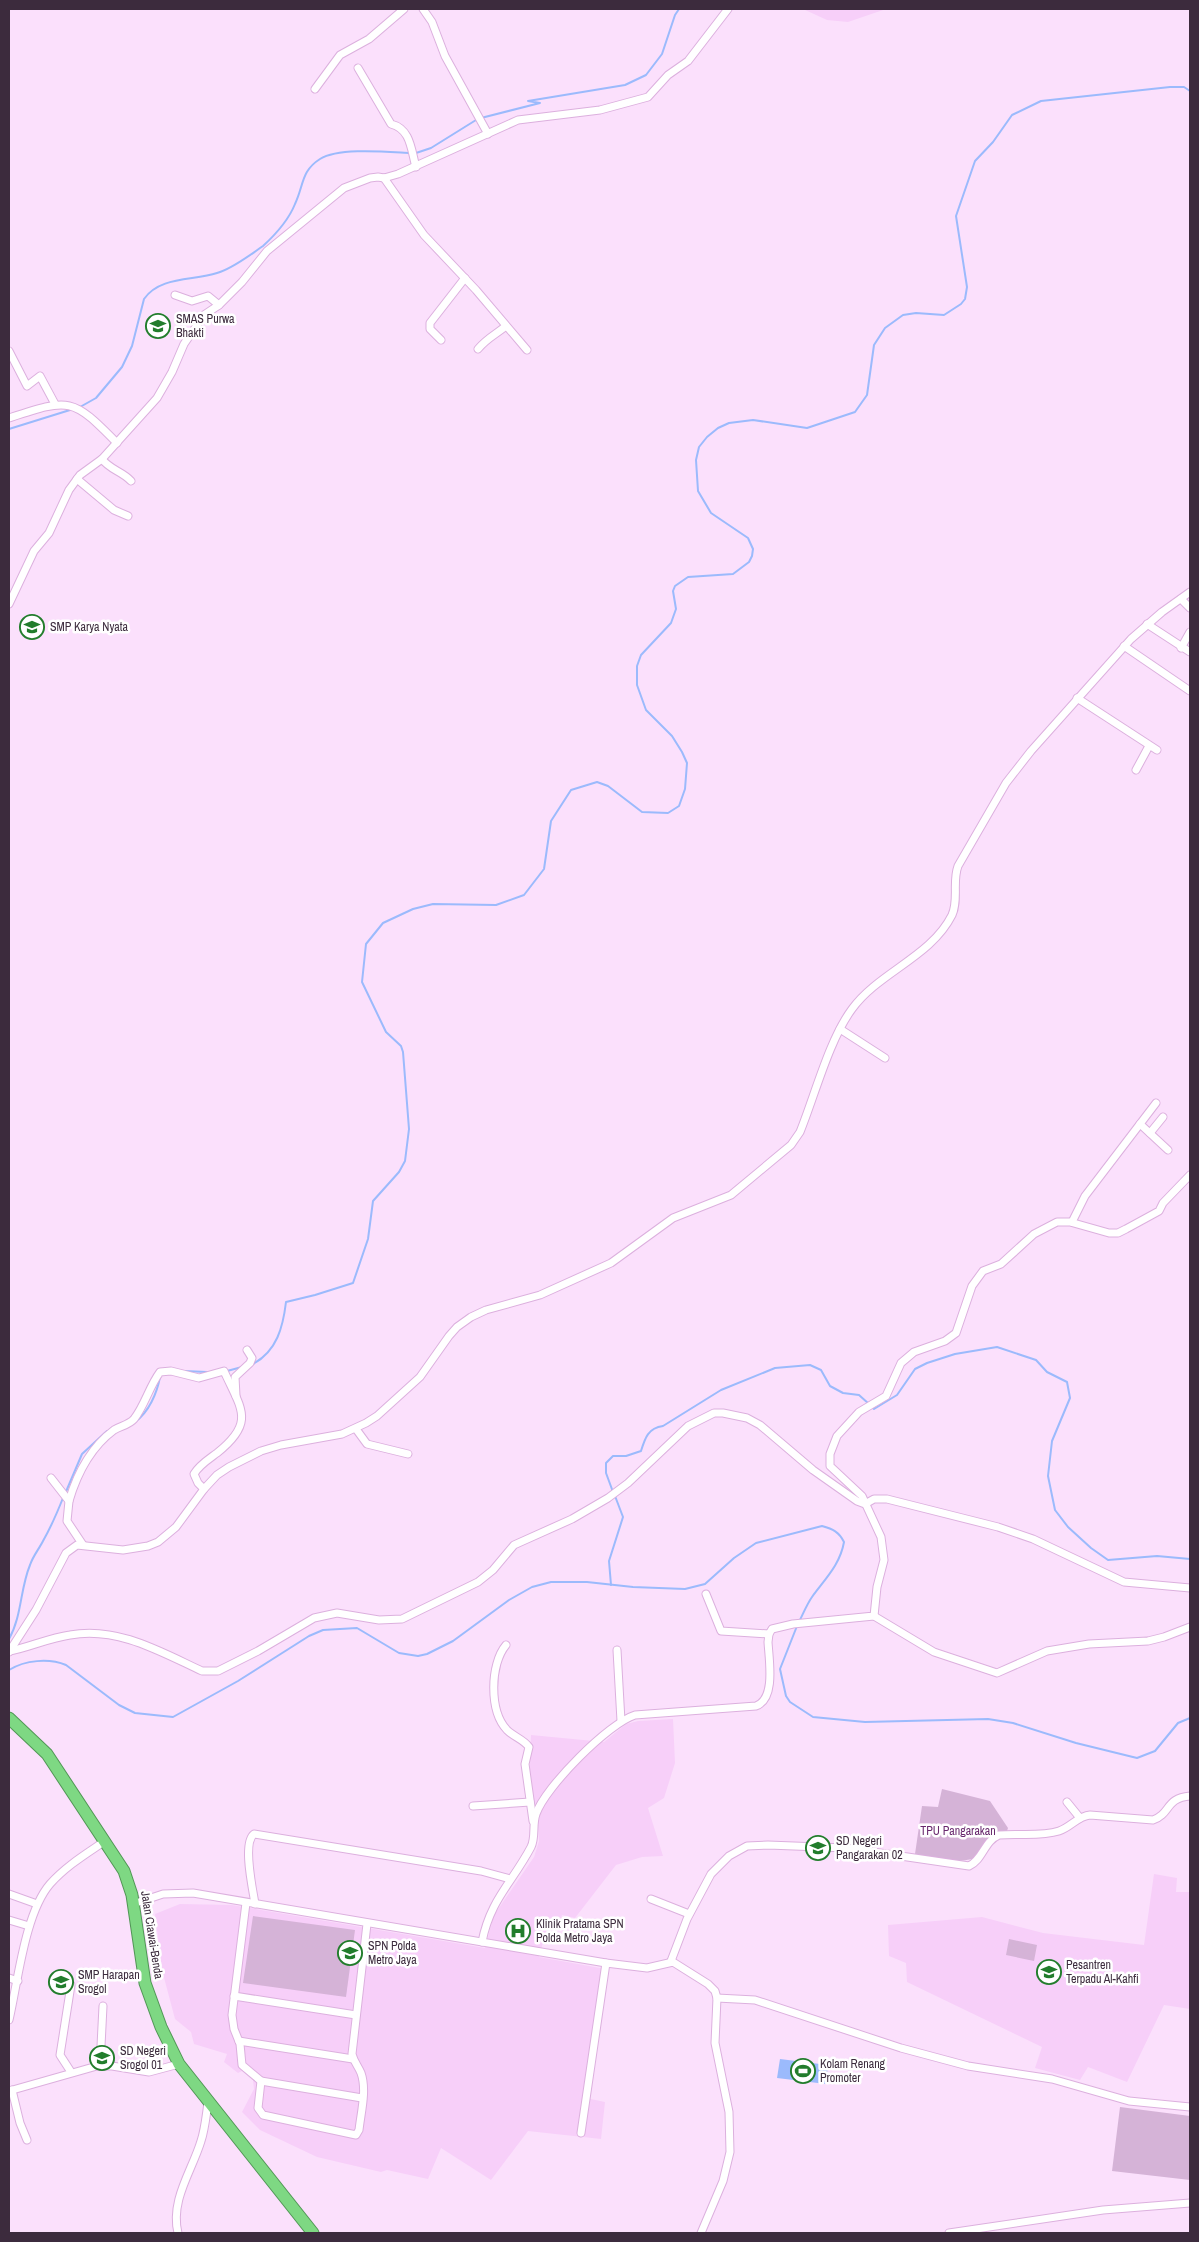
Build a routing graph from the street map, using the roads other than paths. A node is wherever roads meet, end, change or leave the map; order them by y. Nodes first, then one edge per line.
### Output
1 (404, 9) edge
2 (422, 9) edge
3 (728, 9) edge
4 (358, 68) dead end
5 (314, 89) dead end
6 (488, 134) junction
7 (416, 167) junction
8 (384, 178) junction
9 (464, 278) junction
10 (175, 295) dead end
11 (219, 305) junction
12 (506, 326) junction
13 (441, 340) dead end
14 (478, 349) dead end
15 (527, 350) dead end
16 (9, 351) edge
17 (55, 404) junction
18 (9, 418) edge
19 (117, 443) junction
20 (102, 459) junction
21 (77, 479) junction
22 (131, 482) dead end
23 (128, 516) dead end
24 (1190, 592) edge
25 (1181, 599) junction
26 (9, 604) edge
27 (1190, 608) edge
28 (1147, 624) junction
29 (1190, 632) edge
30 (1124, 646) junction
31 (1181, 648) junction
32 (1190, 652) edge
33 (1190, 691) edge
34 (1077, 698) junction
35 (1149, 746) junction
36 (1156, 750) dead end
37 (1136, 770) dead end
38 (840, 1029) junction
39 (885, 1058) dead end
40 (1156, 1103) dead end
41 (1163, 1116) dead end
42 (1140, 1124) junction
43 (1150, 1133) junction
44 (1168, 1150) dead end
45 (1190, 1176) edge
46 (1072, 1222) junction
47 (247, 1350) dead end
48 (236, 1396) junction
49 (356, 1429) junction
50 (408, 1454) dead end
51 (51, 1478) dead end
52 (204, 1490) junction
53 (67, 1498) junction
54 (865, 1504) junction
55 (83, 1545) junction
56 (1190, 1588) edge
57 (706, 1594) dead end
58 (874, 1616) junction
59 (1190, 1627) edge
60 (769, 1634) junction
61 (506, 1645) dead end
62 (617, 1650) dead end
63 (9, 1651) edge
64 (9, 1718) edge
65 (621, 1721) junction
66 (1190, 1796) edge
67 (530, 1802) junction
68 (1068, 1802) dead end
69 (473, 1806) dead end
70 (1080, 1818) junction
71 (533, 1826) junction
72 (105, 1842) junction
73 (510, 1879) junction
74 (9, 1894) edge
75 (651, 1899) dead end
76 (246, 1903) junction
77 (38, 1904) junction
78 (133, 1904) junction
79 (255, 1904) junction
80 (690, 1914) junction
81 (9, 1920) edge
82 (367, 1924) junction
83 (29, 1926) junction
84 (482, 1942) junction
85 (671, 1962) junction
86 (606, 1963) junction
87 (9, 1978) edge
88 (18, 1981) junction
89 (71, 1985) dead end
90 (234, 1996) junction
91 (717, 1998) junction
92 (103, 2006) dead end
93 (356, 2015) junction
94 (9, 2020) edge
95 (239, 2041) junction
96 (353, 2059) junction
97 (179, 2064) junction
98 (100, 2066) junction
99 (71, 2072) junction
100 (261, 2082) junction
101 (10, 2091) edge
102 (362, 2098) junction
103 (208, 2103) junction
104 (1190, 2107) edge
105 (581, 2133) dead end
106 (27, 2140) dead end
107 (1190, 2203) edge
108 (178, 2233) edge
109 (313, 2233) edge
110 (701, 2233) edge
111 (949, 2233) edge

1 - 5 street
2 - 6 street
3 - 6 street
4 - 7 street
6 - 7 street
7 - 8 street
8 - 9 street
8 - 11 street
9 - 12 street
9 - 13 street
10 - 11 street
11 - 19 street
12 - 14 street
12 - 15 street
16 - 17 street
17 - 18 street
17 - 19 street
19 - 20 street
20 - 21 street
20 - 22 street
21 - 23 street
21 - 26 street
24 - 25 street
25 - 27 street
25 - 28 street
28 - 30 street
28 - 31 street
29 - 31 street
30 - 33 street
30 - 34 street
31 - 32 street
34 - 35 street
34 - 38 street
35 - 36 street
35 - 37 street
38 - 39 street
38 - 49 street
40 - 42 street
41 - 43 street
42 - 43 street
42 - 46 street
43 - 44 street
45 - 46 street
46 - 54 street
47 - 48 street
48 - 52 street
48 - 53 street
49 - 50 street
49 - 52 street
51 - 53 street
52 - 55 street
53 - 55 street
54 - 56 street
54 - 58 street
54 - 63 street
55 - 63 street
57 - 60 street
58 - 59 street
58 - 60 street
60 - 65 street
61 - 67 street
62 - 65 street
64 - 72 highway, Jalan Ciawai-Benda
65 - 71 street
66 - 70 street
67 - 69 street
67 - 71 street
68 - 70 street
70 - 80 street
71 - 73 street
72 - 77 street
72 - 78 highway, Jalan Ciawai-Benda
73 - 79 street
73 - 84 street
74 - 77 street
75 - 80 street
76 - 78 street
76 - 79 street
76 - 90 street
77 - 83 street
78 - 97 highway, Jalan Ciawai-Benda
79 - 82 street
80 - 85 street
81 - 83 street
82 - 84 street
82 - 93 street
83 - 88 street
84 - 86 street
85 - 86 street
85 - 91 street
86 - 105 street
87 - 88 street
88 - 94 street
89 - 99 street
90 - 93 street
90 - 95 street
91 - 104 street
91 - 110 street
92 - 98 street
93 - 96 street
95 - 96 street
95 - 100 street
96 - 102 street
97 - 98 street
97 - 103 highway, Jalan Ciawai-Benda
98 - 99 street
99 - 101 street
100 - 102 street
100 - 102 street
101 - 106 street
103 - 108 street
103 - 109 highway, Jalan Ciawai-Benda
107 - 111 street

